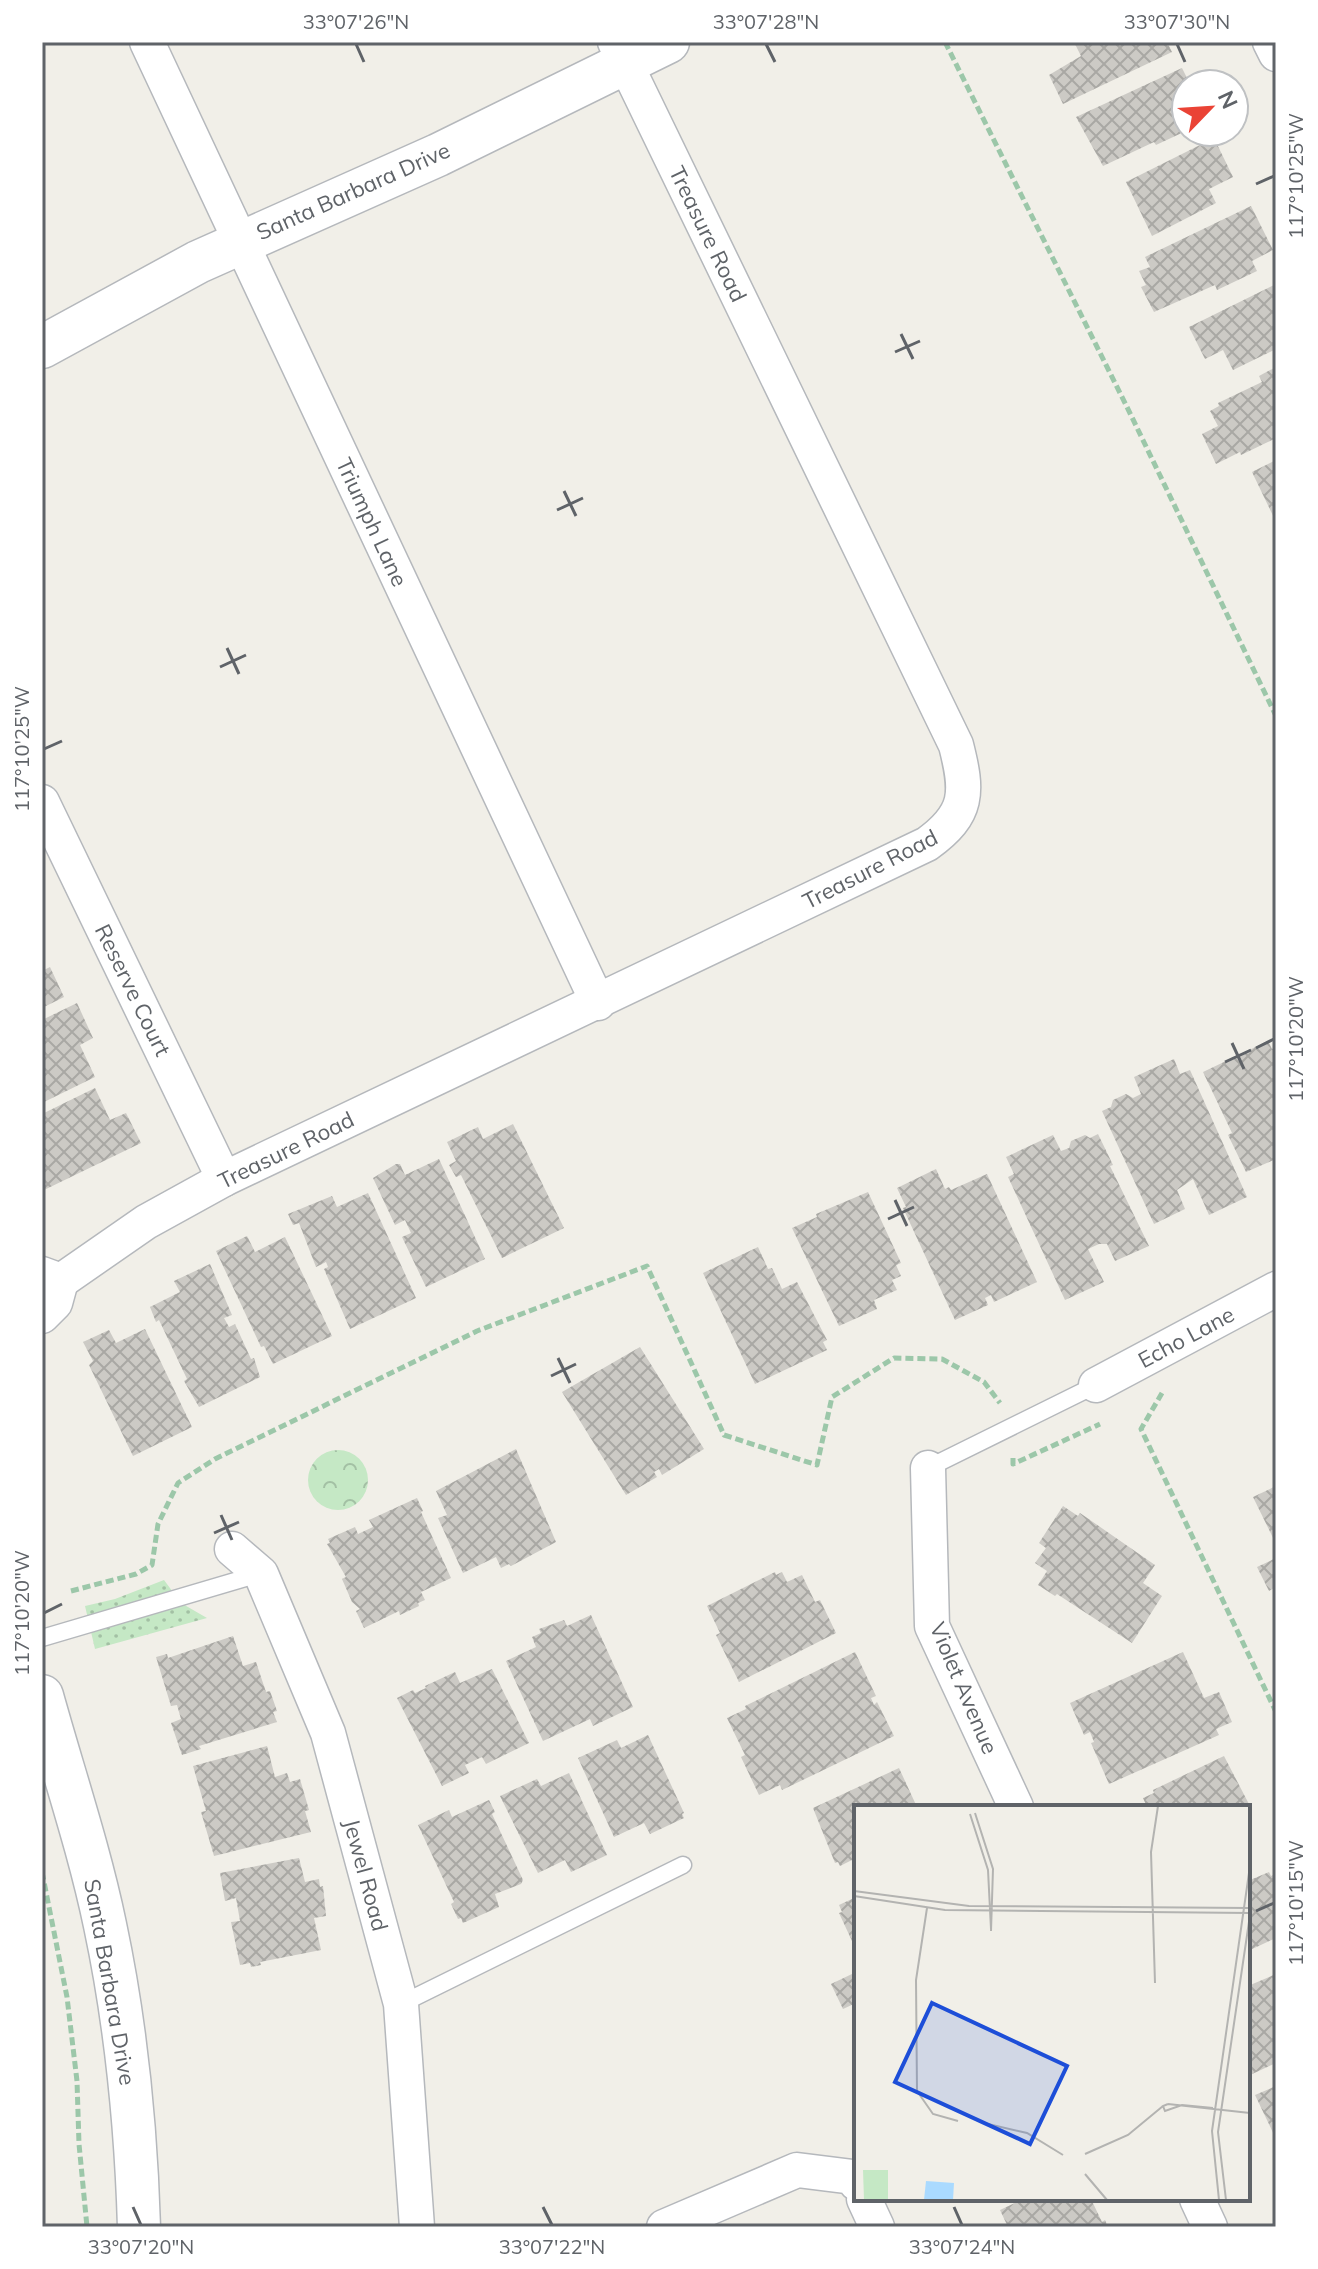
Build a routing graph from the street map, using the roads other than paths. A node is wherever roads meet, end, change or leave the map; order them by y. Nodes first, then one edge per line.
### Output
1 (147, 42) edge
2 (668, 42) edge
3 (1270, 42) edge
4 (620, 52) edge
5 (1276, 54) edge
6 (241, 241) junction
7 (42, 347) edge
8 (42, 802) edge
9 (598, 1003) junction
10 (224, 1179) junction
11 (51, 1278) edge
12 (1276, 1289) edge
13 (42, 1316) edge
14 (1096, 1385) joint
15 (928, 1468) joint
16 (232, 1549) dead end
17 (261, 1574) junction
18 (42, 1638) edge
19 (42, 1696) edge
20 (1015, 1805) edge
21 (683, 1865) dead end
22 (401, 2004) junction
23 (854, 2179) edge
24 (865, 2201) edge
25 (1198, 2201) edge
26 (139, 2227) edge
27 (417, 2227) edge
28 (664, 2227) edge
29 (877, 2227) edge
30 (1210, 2227) edge

1 - 6 street, Triumph Lane
2 - 4 street, Santa Barbara Drive
3 - 5 street
4 - 6 street, Santa Barbara Drive
4 - 9 street, Treasure Road
6 - 7 street, Santa Barbara Drive
6 - 9 street, Triumph Lane
8 - 10 street, Reserve Court
9 - 10 street, Treasure Road
10 - 11 street, Treasure Road
11 - 13 street, Treasure Road
12 - 14 street, Echo Lane
14 - 15 lane
15 - 20 street, Violet Avenue
16 - 17 street, Jewel Road
17 - 18 lane
17 - 22 street, Jewel Road
19 - 26 street, Santa Barbara Drive
21 - 22 lane
22 - 27 street, Jewel Road
23 - 28 street
24 - 29 street
25 - 30 street

